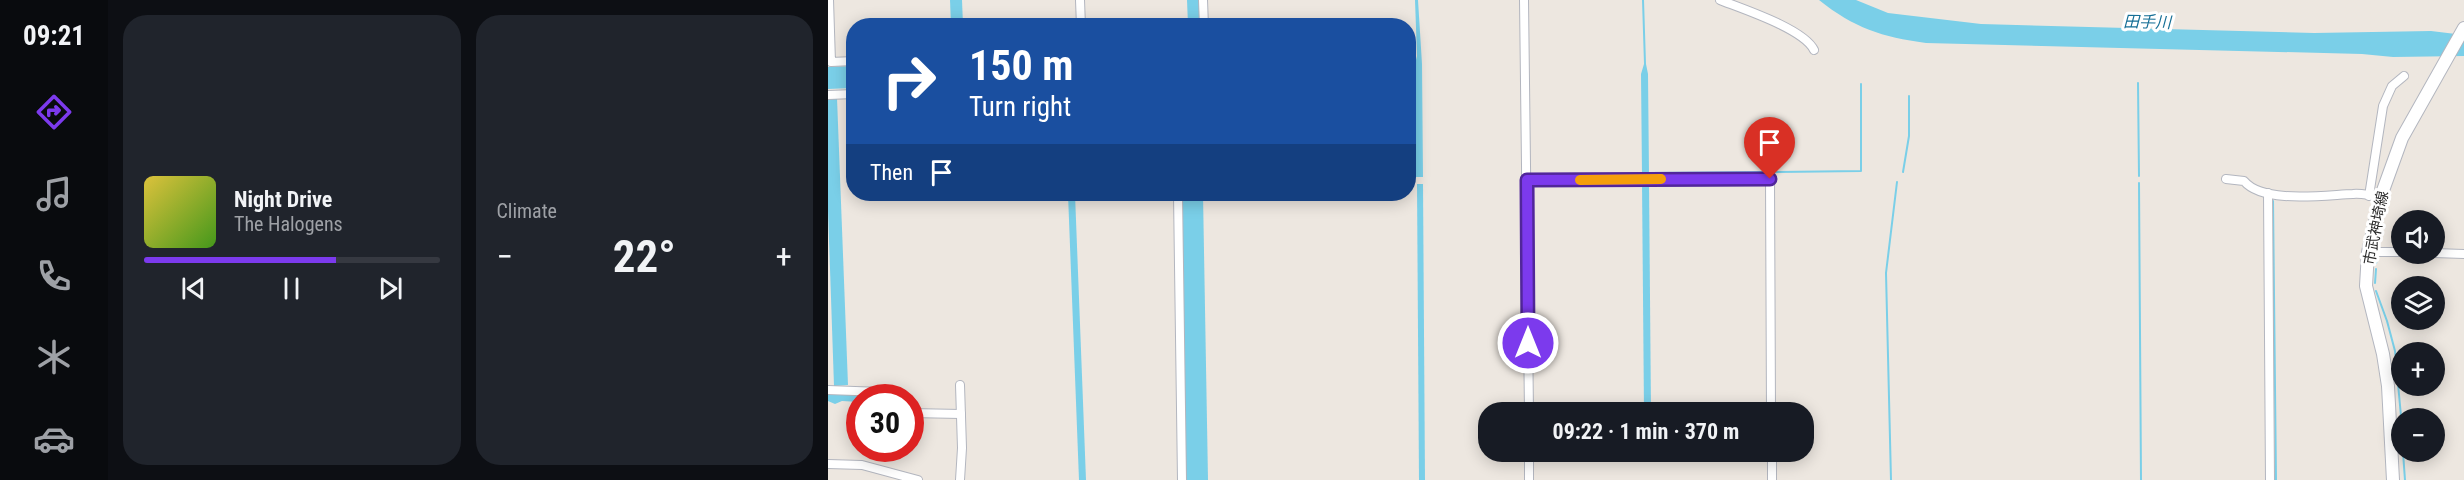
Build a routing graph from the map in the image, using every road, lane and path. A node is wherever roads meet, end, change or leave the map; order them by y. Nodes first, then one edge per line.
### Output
1 (829, 0) edge
2 (1080, 0) edge
3 (1203, 0) edge
4 (1524, 0) edge
5 (1720, 0) edge
6 (1081, 18) edge
7 (1204, 18) edge
8 (2464, 28) edge
9 (1814, 50) dead end
10 (830, 62) edge
11 (846, 62) edge
12 (2404, 76) dead end
13 (846, 94) edge
14 (828, 95) edge
15 (2226, 179) dead end
16 (1527, 180) junction
17 (2268, 194) junction
18 (2375, 196) junction
19 (1178, 201) edge
20 (2368, 252) junction
21 (2391, 252) edge
22 (2445, 253) edge
23 (2464, 254) edge
24 (960, 385) dead end
25 (828, 390) edge
26 (846, 391) edge
27 (1529, 402) edge
28 (1772, 402) edge
29 (924, 413) edge
30 (961, 414) junction
31 (1529, 462) edge
32 (1772, 462) edge
33 (828, 464) edge
34 (918, 480) edge
35 (960, 480) edge
36 (1182, 480) edge
37 (1529, 480) edge
38 (1772, 480) edge
39 (2270, 480) edge
40 (2393, 480) edge

1 - 10 street
2 - 6 street
3 - 7 street
4 - 16 street
5 - 9 street
8 - 18 main road, 市武神埼線
10 - 11 street
12 - 18 street
13 - 14 street
15 - 17 street
16 - 27 street
16 - 28 street
17 - 18 street
17 - 39 street
18 - 20 main road, 市武神埼線
19 - 36 street
20 - 21 street
20 - 40 main road, 市武神埼線
22 - 23 street
24 - 30 street
25 - 26 street
29 - 30 street
30 - 35 street
31 - 37 street
32 - 38 street
33 - 34 street

